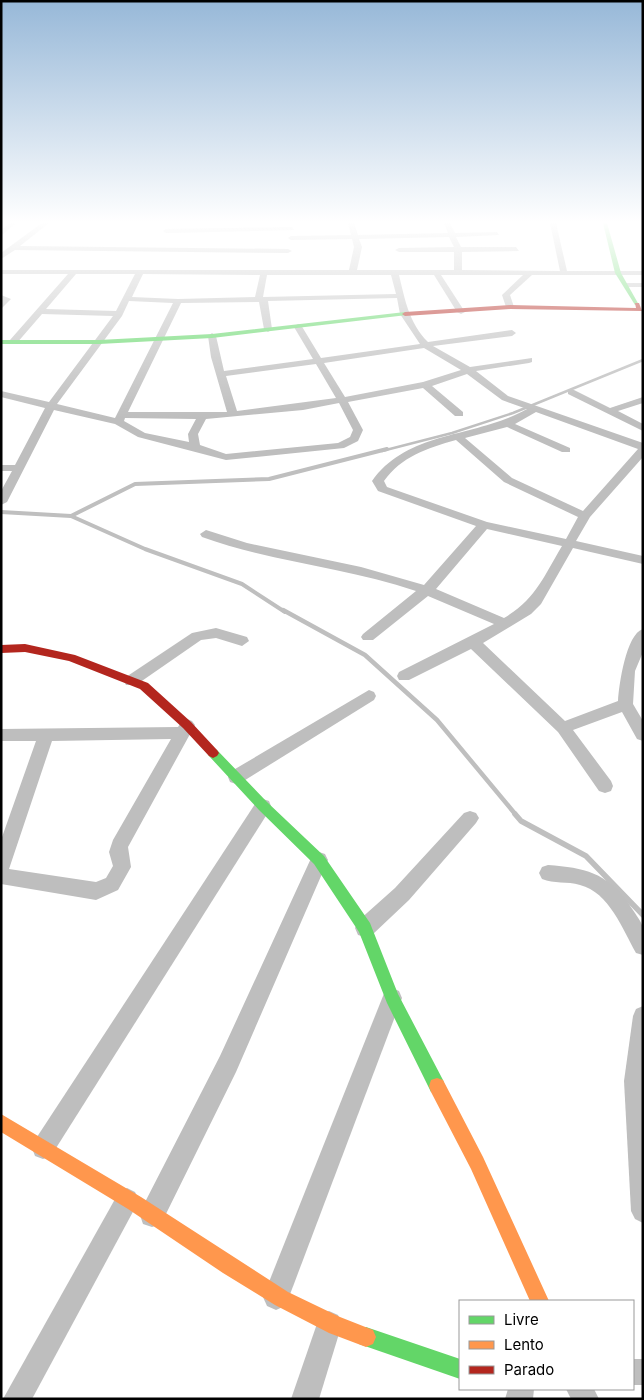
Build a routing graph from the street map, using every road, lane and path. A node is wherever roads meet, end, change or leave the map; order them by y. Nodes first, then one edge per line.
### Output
1 (60, 288) edge
2 (132, 288) edge
3 (261, 288) edge
4 (398, 288) edge
5 (447, 288) edge
6 (513, 288) edge
7 (629, 288) edge
8 (399, 296) junction
9 (1, 297) edge
10 (259, 298) junction
11 (127, 299) junction
12 (178, 301) junction
13 (510, 306) junction
14 (1, 307) edge
15 (40, 311) junction
16 (461, 312) junction
17 (119, 314) junction
18 (404, 314) junction
19 (298, 327) junction
20 (268, 329) junction
21 (512, 333) dead end
22 (212, 336) junction
23 (159, 339) junction
24 (7, 342) edge
25 (99, 342) junction
26 (427, 346) junction
27 (528, 360) dead end
28 (318, 361) junction
29 (468, 371) junction
30 (220, 374) junction
31 (424, 384) junction
32 (571, 392) dead end
33 (2, 396) edge
34 (643, 400) edge
35 (341, 401) junction
36 (51, 406) junction
37 (532, 408) junction
38 (609, 411) junction
39 (233, 414) junction
40 (459, 414) dead end
41 (202, 416) junction
42 (120, 418) junction
43 (508, 424) junction
44 (643, 428) edge
45 (459, 438) junction
46 (195, 447) junction
47 (643, 448) edge
48 (566, 450) dead end
49 (1, 468) edge
50 (18, 468) junction
51 (1, 502) edge
52 (585, 516) junction
53 (484, 525) junction
54 (206, 534) dead end
55 (567, 544) junction
56 (643, 560) edge
57 (428, 589) junction
58 (504, 623) junction
59 (643, 634) edge
60 (368, 637) dead end
61 (242, 641) dead end
62 (473, 642) junction
63 (1, 650) edge
64 (404, 676) dead end
65 (131, 681) junction
66 (369, 696) dead end
67 (625, 704) junction
68 (640, 726) edge
69 (563, 728) junction
70 (185, 729) junction
71 (1, 734) edge
72 (46, 734) junction
73 (236, 777) junction
74 (605, 786) dead end
75 (263, 806) junction
76 (470, 818) dead end
77 (319, 860) junction
78 (1, 866) edge
79 (548, 873) dead end
80 (1, 876) edge
81 (365, 928) junction
82 (643, 946) edge
83 (392, 998) junction
84 (643, 1016) edge
85 (1, 1122) edge
86 (640, 1136) edge
87 (43, 1148) junction
88 (127, 1200) junction
89 (643, 1211) edge
90 (152, 1215) junction
91 (276, 1297) junction
92 (540, 1300) edge
93 (329, 1324) junction
94 (459, 1369) edge
95 (17, 1399) edge
96 (305, 1399) edge

1 - 15 street
2 - 11 street
3 - 10 street
4 - 8 street
5 - 16 street
6 - 13 street
7 - 13 street
8 - 10 street
8 - 18 street
9 - 14 street
10 - 12 street
10 - 20 street
11 - 12 street
11 - 17 street
12 - 23 street
13 - 16 street
15 - 17 street
15 - 24 street
16 - 18 street
17 - 25 street
18 - 19 street
18 - 26 street
19 - 20 street
19 - 28 street
20 - 22 street
21 - 26 street
22 - 23 street
22 - 30 street
23 - 25 street
23 - 42 street
24 - 25 street
25 - 36 street
26 - 28 street
26 - 29 street
27 - 29 street
28 - 30 street
28 - 35 street
29 - 31 street
29 - 37 street
30 - 39 street
31 - 35 street
31 - 40 street
32 - 38 street
33 - 36 street
34 - 38 street
35 - 39 street
35 - 46 street
36 - 42 street
36 - 50 street
37 - 43 street
37 - 47 street
38 - 44 street
39 - 41 street
41 - 42 street
41 - 46 street
42 - 46 street
43 - 45 street
43 - 48 street
45 - 52 street
45 - 53 street
47 - 52 street
49 - 50 street
50 - 51 street
52 - 55 street
53 - 55 street
53 - 57 street
54 - 57 street
55 - 56 street
55 - 58 street
57 - 58 street
57 - 60 street
58 - 62 street
59 - 67 street
61 - 65 street
62 - 64 street
62 - 69 street
63 - 65 street
65 - 70 street
66 - 73 street
67 - 68 street
67 - 69 street
69 - 74 street
70 - 72 street
70 - 73 street
70 - 80 street
71 - 72 street
72 - 78 street
73 - 75 street
75 - 77 street
75 - 87 street
76 - 81 street
77 - 81 street
77 - 90 street
79 - 82 street
81 - 83 street
83 - 91 street
83 - 92 street
84 - 86 street
85 - 87 street
86 - 89 street
87 - 88 street
88 - 90 street
88 - 95 street
90 - 91 street
91 - 93 street
93 - 94 street
93 - 96 street

